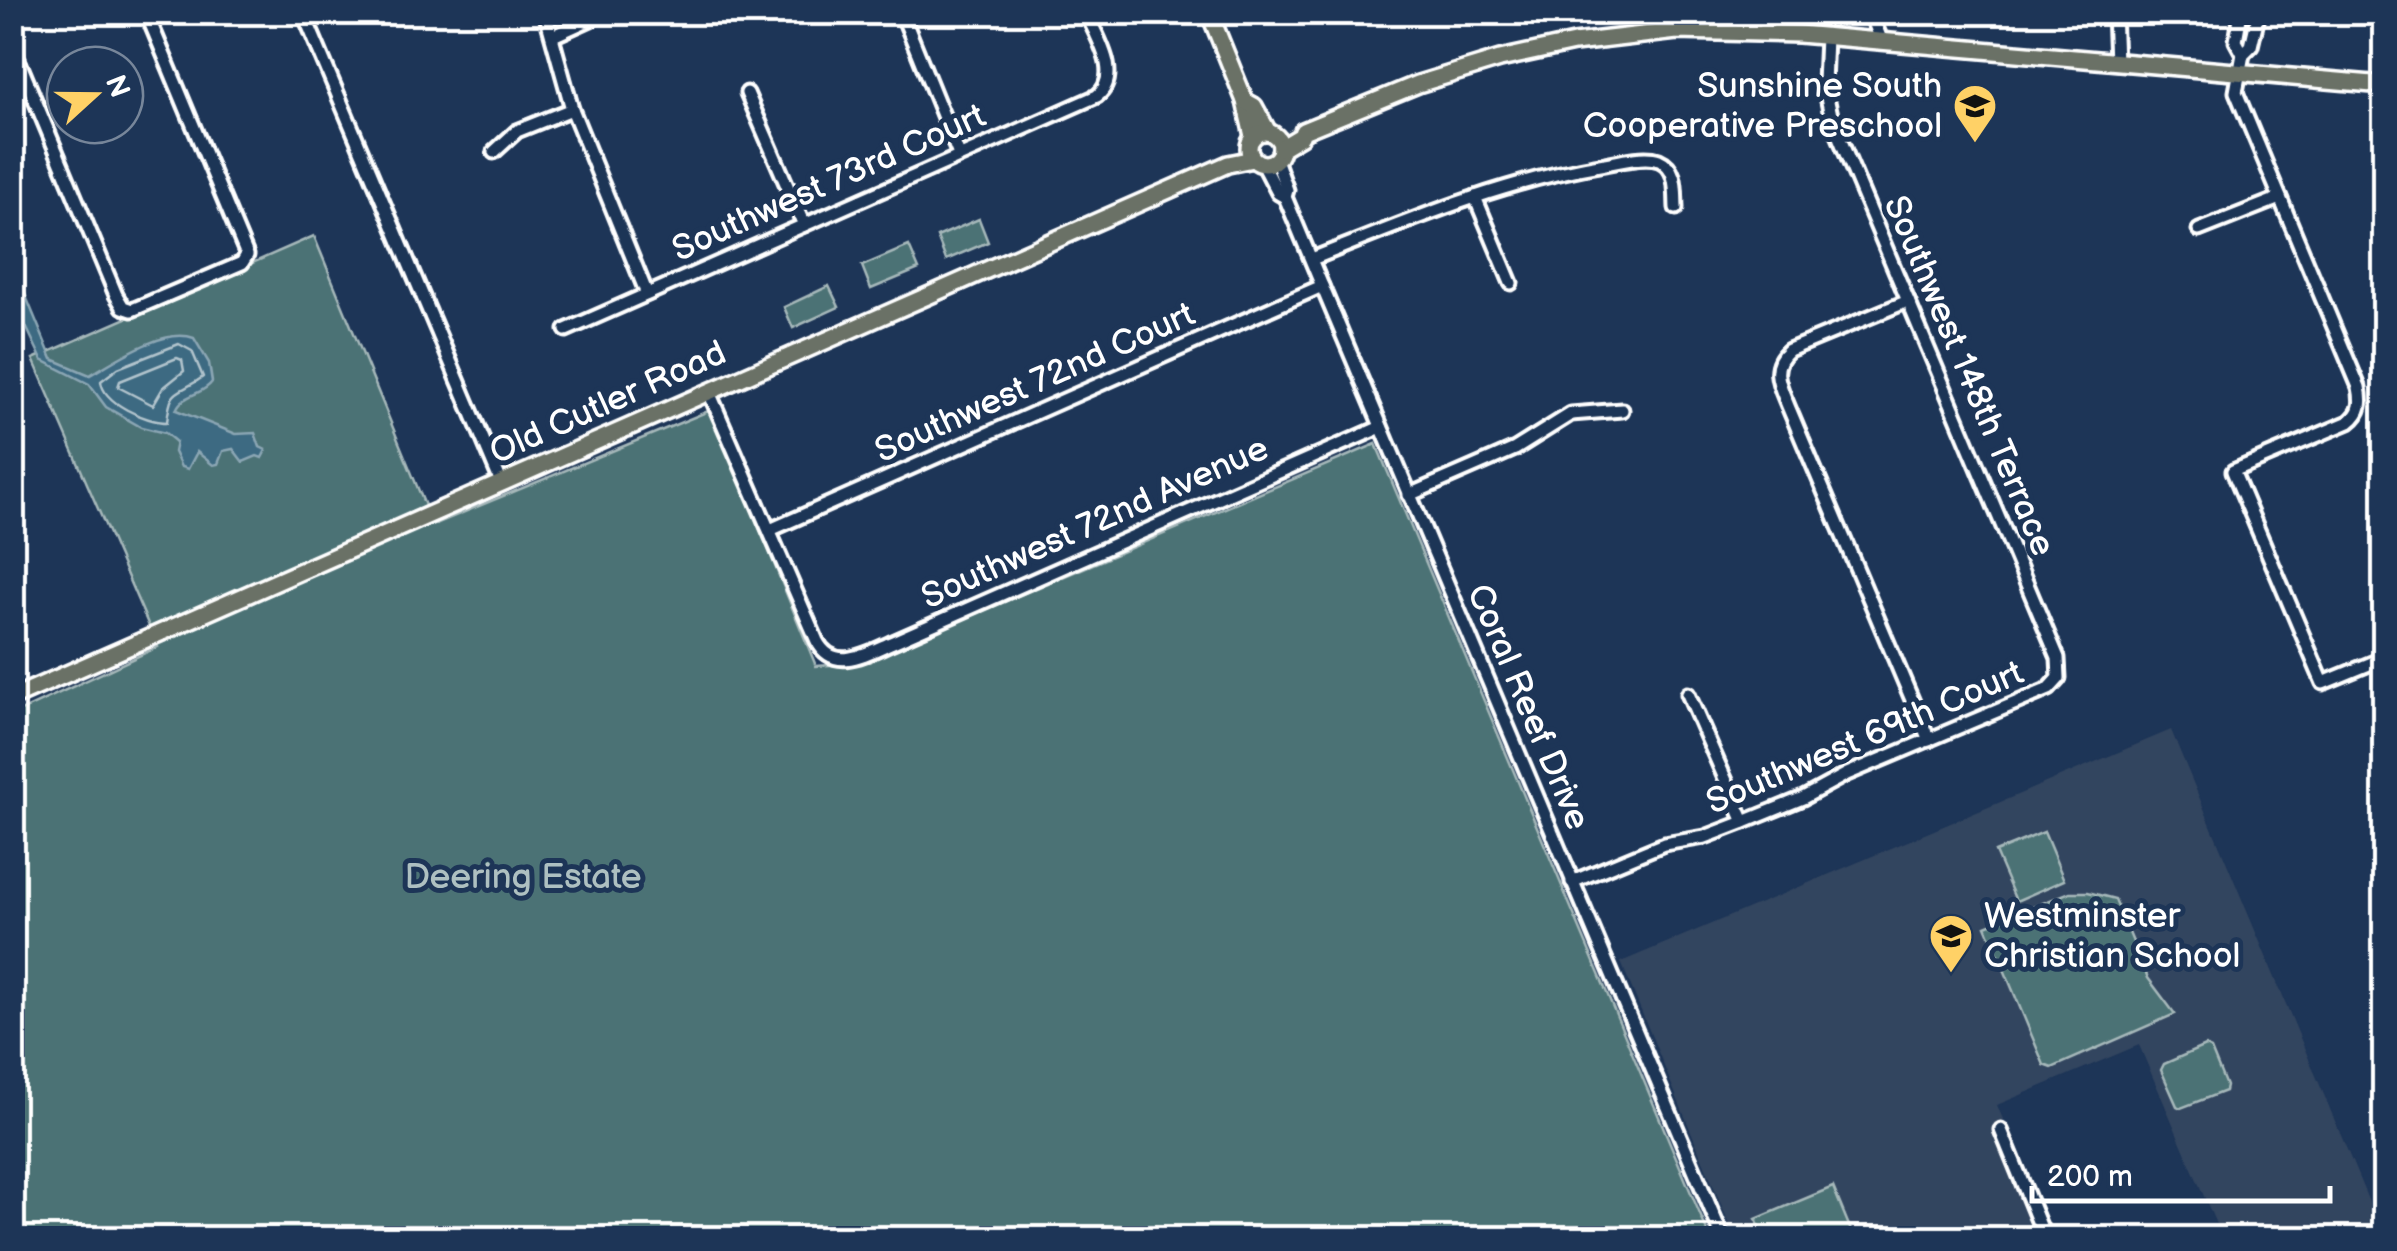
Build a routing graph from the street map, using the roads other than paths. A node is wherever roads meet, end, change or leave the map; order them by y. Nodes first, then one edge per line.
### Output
1 (146, 12) edge
2 (303, 12) edge
3 (545, 12) edge
4 (606, 12) edge
5 (1086, 12) edge
6 (1209, 12) edge
7 (1870, 12) edge
8 (2114, 12) edge
9 (2240, 12) edge
10 (2259, 12) edge
11 (905, 21) dead end
12 (553, 36) junction
13 (1826, 38) junction
14 (1882, 42) junction
15 (12, 45) edge
16 (2243, 54) junction
17 (2116, 62) junction
18 (2239, 72) junction
19 (2384, 85) edge
20 (747, 92) dead end
21 (572, 110) junction
22 (1265, 147) junction
23 (494, 152) dead end
24 (959, 155) junction
25 (1476, 196) junction
26 (2280, 198) junction
27 (1676, 208) dead end
28 (804, 225) junction
29 (2200, 230) dead end
30 (1312, 260) junction
31 (1511, 284) dead end
32 (1322, 286) junction
33 (647, 294) junction
34 (1908, 301) junction
35 (566, 330) dead end
36 (709, 392) junction
37 (1622, 410) dead end
38 (1381, 427) junction
39 (502, 482) junction
40 (1409, 495) junction
41 (770, 530) junction
42 (2384, 658) edge
43 (2060, 675) joint
44 (1688, 694) dead end
45 (12, 698) edge
46 (1929, 740) junction
47 (1744, 822) junction
48 (1572, 882) junction
49 (2001, 1130) dead end
50 (1722, 1238) edge
51 (2045, 1238) edge

1 - 15 street
2 - 39 street
3 - 12 street
4 - 12 street
5 - 24 street, Southwest 73rd Court
6 - 22 main road
7 - 14 street
8 - 17 street
9 - 16 street
10 - 16 street
11 - 24 street
12 - 21 street
13 - 14 main road, Old Cutler Road
13 - 22 main road, Old Cutler Road
13 - 34 street, Southwest 148th Terrace
14 - 17 main road, Old Cutler Road
16 - 18 street
17 - 18 main road, Old Cutler Road
18 - 19 main road, Old Cutler Road
18 - 26 street
20 - 28 street
21 - 23 street
21 - 33 street
22 - 30 street, Coral Reef Drive
22 - 36 main road, Old Cutler Road
24 - 28 street, Southwest 73rd Court
25 - 27 street
25 - 30 street
25 - 31 street
26 - 29 street
26 - 42 street
28 - 33 street, Southwest 73rd Court
30 - 32 street, Coral Reef Drive
32 - 38 street, Coral Reef Drive
32 - 41 street, Southwest 72nd Court
33 - 35 street, Southwest 73rd Court
34 - 43 street, Southwest 148th Terrace
34 - 46 street
36 - 39 main road, Old Cutler Road
36 - 41 street
37 - 40 street
38 - 40 street, Coral Reef Drive
38 - 41 street, Southwest 72nd Avenue
39 - 45 main road, Old Cutler Road
40 - 48 street, Coral Reef Drive
43 - 46 street, Southwest 69th Court
44 - 47 street
46 - 47 street, Southwest 69th Court
47 - 48 street, Southwest 69th Court
48 - 50 street, Coral Reef Drive
49 - 51 street

